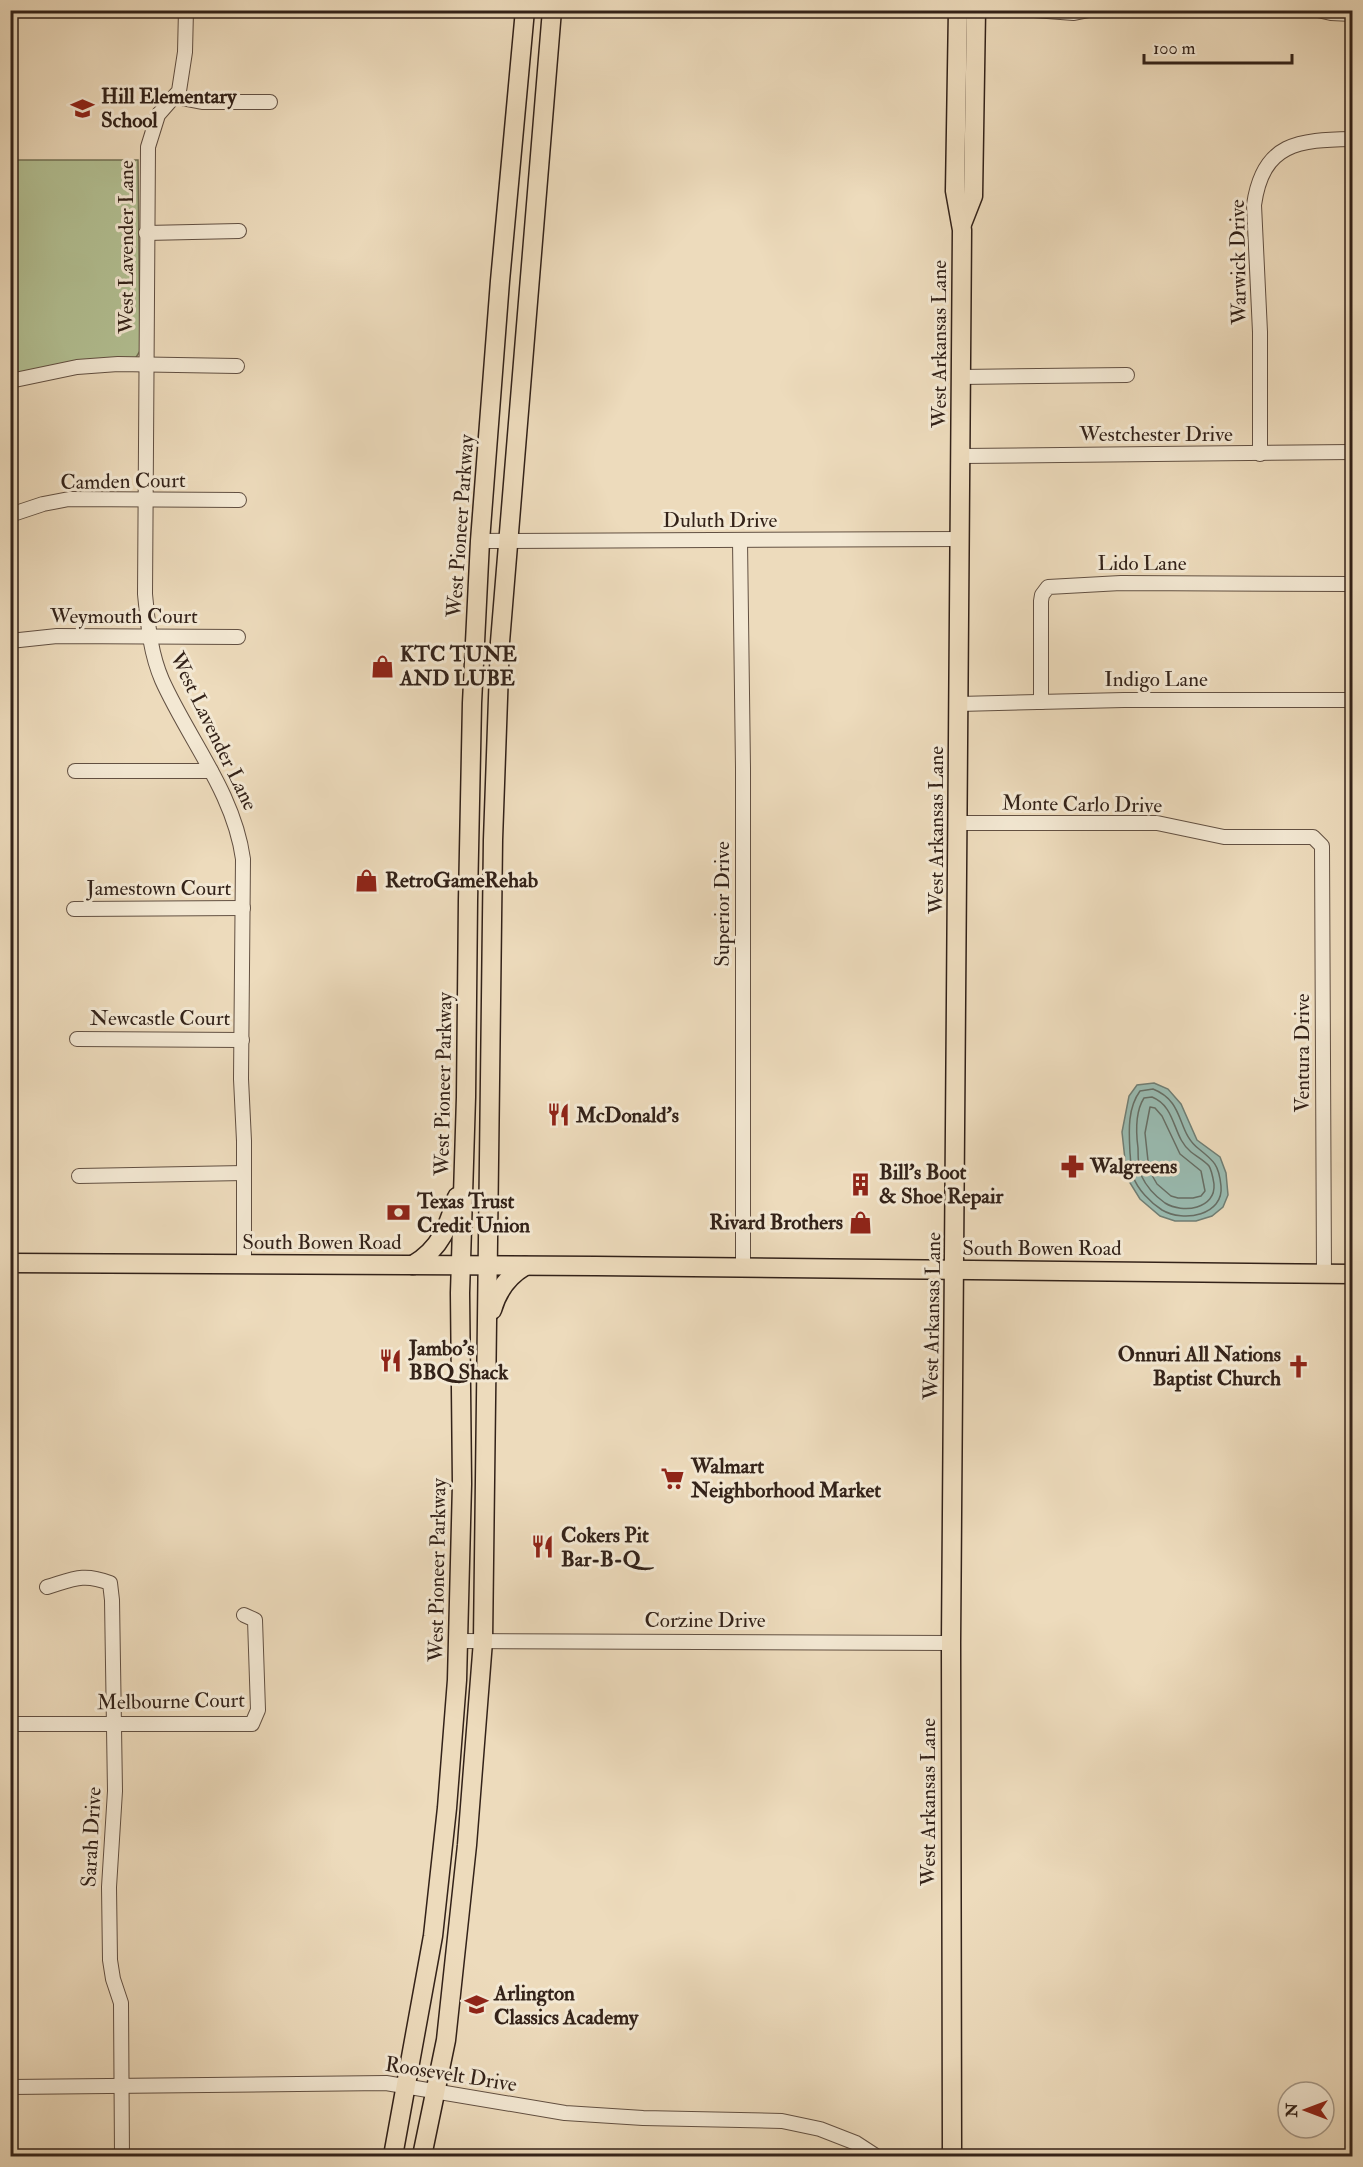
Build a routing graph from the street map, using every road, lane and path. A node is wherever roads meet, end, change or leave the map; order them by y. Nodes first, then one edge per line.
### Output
1 (186, 10) edge
2 (525, 10) edge
3 (552, 10) edge
4 (958, 10) edge
5 (976, 10) edge
6 (1034, 10) edge
7 (1089, 10) edge
8 (1318, 10) edge
9 (1353, 14) edge
10 (176, 97) junction
11 (270, 102) dead end
12 (1353, 139) edge
13 (506, 219) junction
14 (534, 222) junction
15 (963, 224) junction
16 (239, 231) dead end
17 (146, 233) junction
18 (146, 364) junction
19 (237, 366) dead end
20 (1127, 375) dead end
21 (962, 377) junction
22 (10, 381) edge
23 (1353, 452) edge
24 (1260, 454) junction
25 (961, 456) junction
26 (146, 500) junction
27 (239, 500) dead end
28 (10, 515) edge
29 (960, 539) junction
30 (480, 541) junction
31 (509, 541) junction
32 (740, 541) junction
33 (1353, 584) edge
34 (149, 636) junction
35 (238, 637) dead end
36 (10, 641) edge
37 (1353, 700) edge
38 (1041, 702) junction
39 (959, 704) junction
40 (75, 771) dead end
41 (211, 771) junction
42 (958, 824) junction
43 (1313, 837) joint
44 (243, 908) junction
45 (74, 909) dead end
46 (467, 963) junction
47 (492, 969) junction
48 (77, 1039) dead end
49 (242, 1040) junction
50 (244, 1173) junction
51 (464, 1175) junction
52 (79, 1176) dead end
53 (10, 1263) edge
54 (244, 1264) junction
55 (413, 1265) junction
56 (461, 1266) junction
57 (489, 1266) junction
58 (525, 1266) junction
59 (743, 1268) junction
60 (955, 1270) junction
61 (1324, 1273) junction
62 (1353, 1274) edge
63 (488, 1326) junction
64 (47, 1587) dead end
65 (244, 1615) dead end
66 (458, 1641) junction
67 (483, 1641) junction
68 (951, 1643) junction
69 (114, 1723) junction
70 (10, 1724) edge
71 (121, 2084) junction
72 (407, 2086) junction
73 (10, 2087) edge
74 (435, 2091) junction
75 (122, 2157) edge
76 (393, 2157) edge
77 (422, 2157) edge
78 (876, 2157) edge
79 (952, 2157) edge

1 - 10 street, West Lavender Lane
2 - 13 main road, West Pioneer Parkway
3 - 14 main road
4 - 15 main road, West Arkansas Lane
5 - 15 main road, West Arkansas Lane
6 - 7 street
8 - 9 street
10 - 11 street
10 - 17 street, West Lavender Lane
12 - 24 street, Warwick Drive
13 - 14 main road
13 - 30 main road, West Pioneer Parkway
14 - 31 main road
15 - 21 main road, West Arkansas Lane
16 - 17 street
17 - 18 street, West Lavender Lane
18 - 19 street
18 - 22 street
18 - 26 street, West Lavender Lane
20 - 21 street
21 - 25 main road, West Arkansas Lane
23 - 24 street, Westchester Drive
24 - 25 street, Westchester Drive
25 - 29 main road, West Arkansas Lane
26 - 27 street, Camden Court
26 - 28 street, Camden Court
26 - 34 street, West Lavender Lane
29 - 32 street, Duluth Drive
29 - 39 main road, West Arkansas Lane
30 - 31 street, Duluth Drive
30 - 46 main road, West Pioneer Parkway
31 - 32 street, Duluth Drive
31 - 47 main road
32 - 59 street, Superior Drive
33 - 38 street, Lido Lane
34 - 35 street, Weymouth Court
34 - 36 street, Weymouth Court
34 - 41 street, West Lavender Lane
37 - 38 street, Indigo Lane
38 - 39 street, Indigo Lane
39 - 42 main road, West Arkansas Lane
40 - 41 street
41 - 44 street, West Lavender Lane
42 - 43 street, Monte Carlo Drive
42 - 60 main road, West Arkansas Lane
43 - 61 street, Ventura Drive
44 - 45 street, Jamestown Court
44 - 49 street, West Lavender Lane
46 - 47 main road
46 - 51 main road, West Pioneer Parkway
47 - 57 main road
48 - 49 street, Newcastle Court
49 - 50 street, West Lavender Lane
50 - 52 street
50 - 54 street, West Lavender Lane
51 - 55 main road
51 - 56 main road, West Pioneer Parkway
53 - 54 main road, South Bowen Road
54 - 55 main road, South Bowen Road
55 - 56 main road, South Bowen Road
56 - 57 main road, South Bowen Road
56 - 66 main road, West Pioneer Parkway
57 - 58 main road, South Bowen Road
57 - 63 main road
58 - 59 main road, South Bowen Road
58 - 63 main road
59 - 60 main road, South Bowen Road
60 - 61 main road, South Bowen Road
60 - 68 main road, West Arkansas Lane
61 - 62 main road, South Bowen Road
63 - 67 main road
64 - 69 street, Sarah Drive
65 - 69 street, Melbourne Court
66 - 67 street, Corzine Drive
66 - 72 main road, West Pioneer Parkway
67 - 68 street, Corzine Drive
67 - 74 main road
68 - 79 main road, West Arkansas Lane
69 - 70 street, Melbourne Court
69 - 71 street, Sarah Drive
71 - 72 street, Roosevelt Drive
71 - 73 street, Roosevelt Drive
71 - 75 street, Sarah Drive
72 - 74 street, Roosevelt Drive
72 - 76 main road, West Pioneer Parkway
74 - 77 main road
74 - 78 street, Roosevelt Drive

